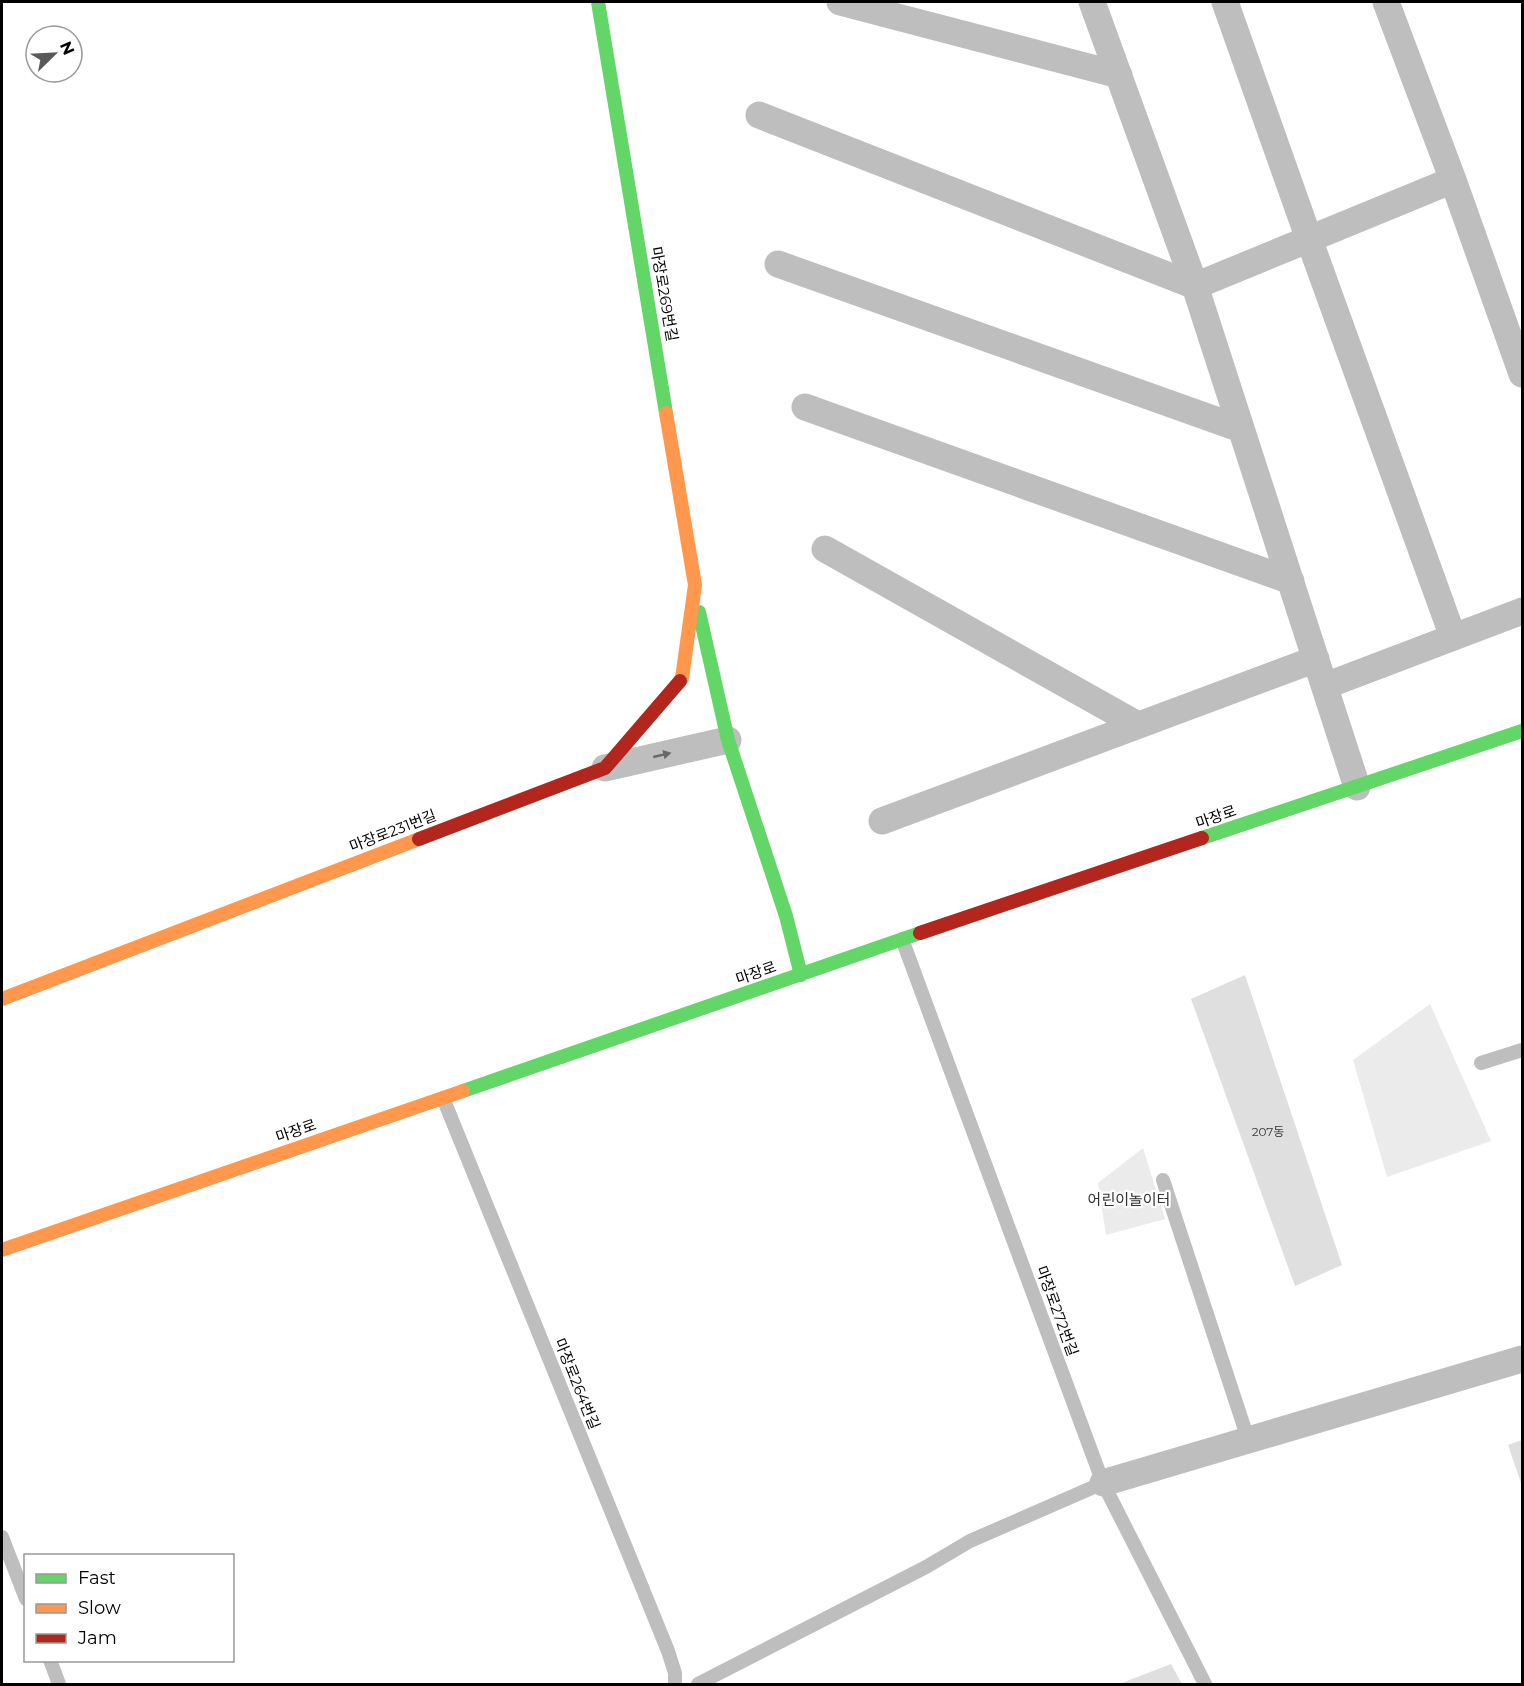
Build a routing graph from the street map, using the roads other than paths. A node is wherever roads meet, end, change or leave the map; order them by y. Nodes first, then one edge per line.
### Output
1 (598, 2) edge
2 (840, 2) edge
3 (1092, 2) edge
4 (1225, 2) edge
5 (1386, 2) edge
6 (1119, 75) junction
7 (759, 115) dead end
8 (1453, 180) junction
9 (1309, 239) junction
10 (778, 264) dead end
11 (1195, 286) junction
12 (1513, 318) edge
13 (1522, 374) edge
14 (806, 407) dead end
15 (1241, 429) junction
16 (825, 549) dead end
17 (1291, 581) junction
18 (694, 593) junction
19 (1522, 611) edge
20 (1453, 637) junction
21 (1316, 659) junction
22 (1325, 686) junction
23 (1138, 725) junction
24 (1522, 731) edge
25 (728, 740) junction
26 (604, 768) junction
27 (1357, 787) junction
28 (882, 821) dead end
29 (902, 939) junction
30 (801, 975) junction
31 (2, 999) edge
32 (1522, 1050) edge
33 (1481, 1063) dead end
34 (443, 1098) junction
35 (1163, 1180) dead end
36 (2, 1250) edge
37 (1522, 1359) edge
38 (1248, 1439) junction
39 (1103, 1483) junction
40 (2, 1538) edge
41 (24, 1594) edge
42 (51, 1662) edge
43 (59, 1684) edge
44 (675, 1684) edge
45 (698, 1684) edge
46 (1205, 1684) edge

1 - 18 main road, 마장로269번길
2 - 6 street
3 - 6 street
4 - 9 street
5 - 8 street
6 - 11 street
7 - 11 street
8 - 9 street
8 - 12 street
9 - 11 street
9 - 20 street
10 - 15 street
11 - 15 street
12 - 13 street
14 - 17 street
15 - 17 street
16 - 23 street
17 - 21 street
18 - 25 main road
18 - 26 main road, 마장로231번길
19 - 20 street
20 - 22 street
21 - 22 street
21 - 23 street
22 - 27 street
23 - 28 street
24 - 27 main road, 마장로
26 -> 25 street
25 - 30 main road
26 - 31 main road, 마장로231번길
27 - 29 main road, 마장로
29 - 30 main road, 마장로
29 - 39 lane, 마장로272번길
30 - 34 main road, 마장로
32 - 33 lane
34 - 36 main road, 마장로
34 - 44 lane, 마장로264번길
35 - 38 lane
37 - 38 street
38 - 39 street
39 - 45 lane
39 - 46 lane, 마장로272번길
40 - 41 lane
42 - 43 lane

